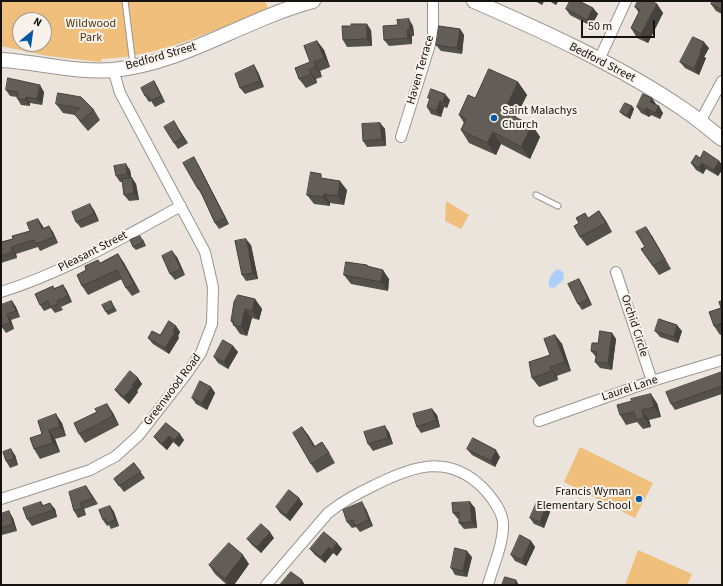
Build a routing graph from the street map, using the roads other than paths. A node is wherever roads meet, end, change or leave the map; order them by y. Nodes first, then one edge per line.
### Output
1 (125, 1) edge
2 (313, 1) edge
3 (433, 1) edge
4 (474, 1) edge
5 (626, 1) edge
6 (1, 60) edge
7 (599, 60) junction
8 (134, 66) junction
9 (113, 70) junction
10 (722, 81) edge
11 (700, 122) junction
12 (401, 137) dead end
13 (722, 139) edge
14 (536, 195) dead end
15 (181, 206) junction
16 (558, 206) dead end
17 (616, 272) dead end
18 (1, 292) edge
19 (722, 360) edge
20 (652, 381) junction
21 (539, 421) dead end
22 (1, 499) edge
23 (266, 585) edge
24 (488, 585) edge

1 - 8 lane
2 - 8 main road, Bedford Street
3 - 12 street, Haven Terrace
4 - 7 main road, Bedford Street
5 - 7 street
6 - 9 main road, Bedford Street
7 - 11 main road, Bedford Street
8 - 9 main road, Bedford Street
9 - 15 street, Greenwood Road
10 - 11 street
11 - 13 main road, Bedford Street
14 - 16 lane
15 - 18 street, Pleasant Street
15 - 22 street, Greenwood Road
17 - 20 street, Orchid Circle
19 - 20 street, Laurel Lane
20 - 21 street, Laurel Lane
23 - 24 street

